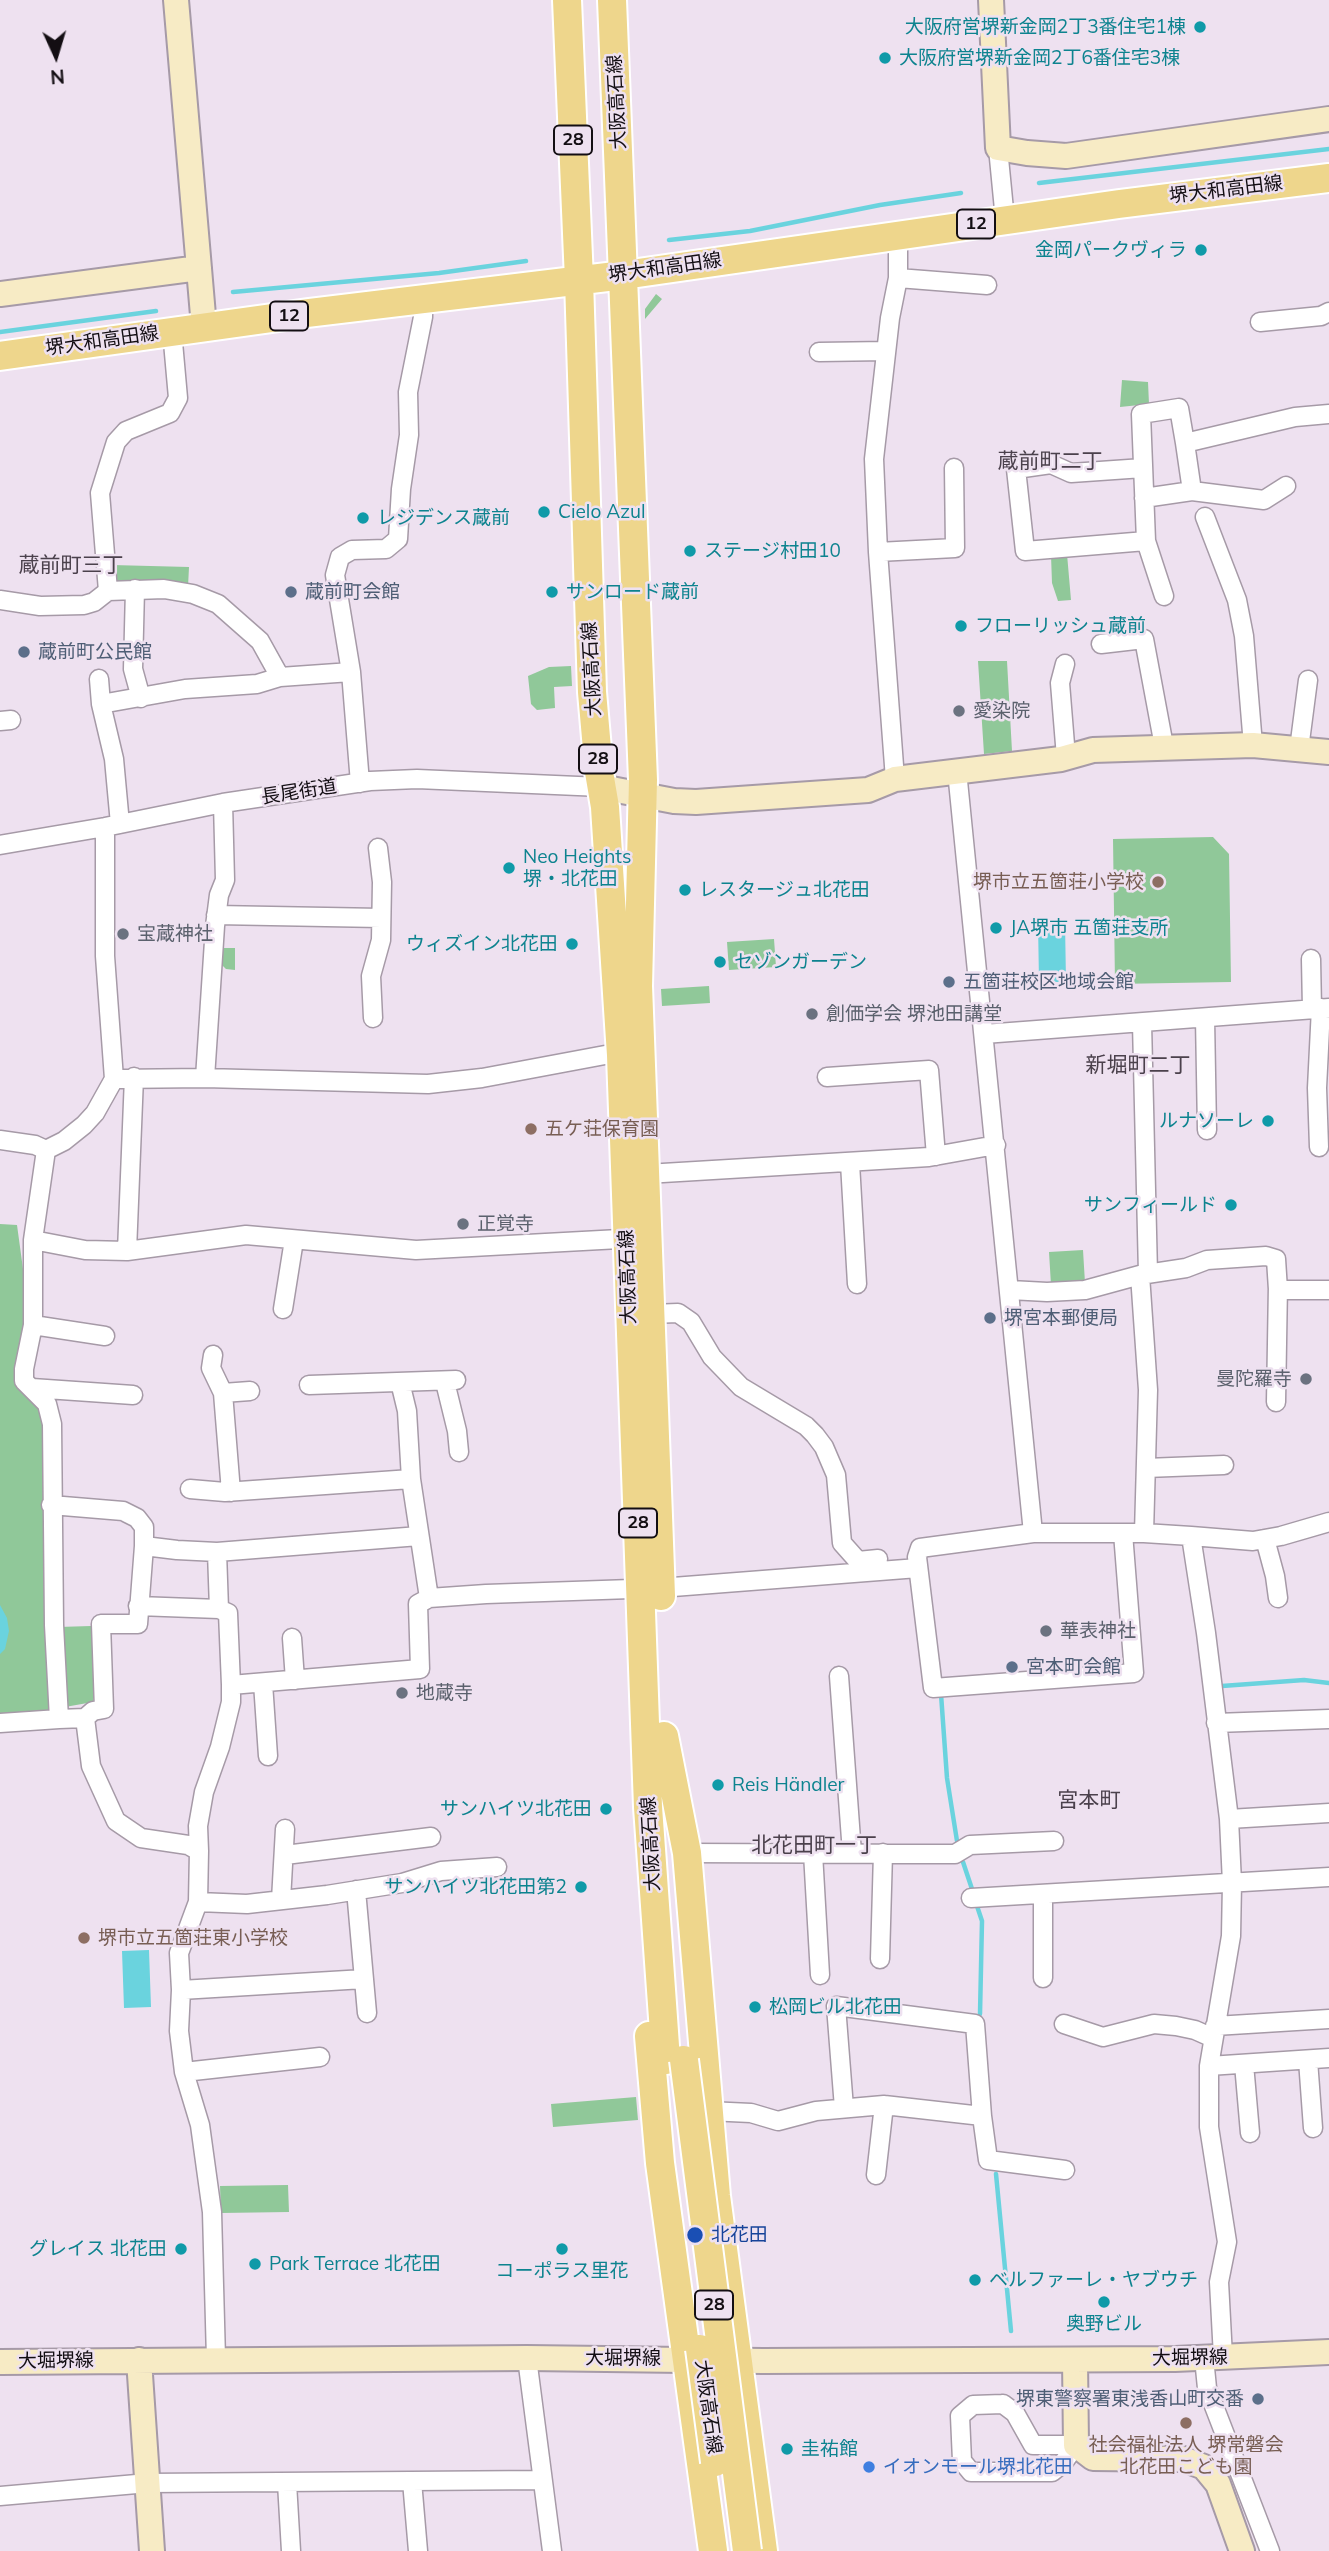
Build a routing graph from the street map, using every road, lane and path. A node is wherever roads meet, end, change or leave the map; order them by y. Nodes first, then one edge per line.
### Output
1 (176, 0) edge
2 (567, 0) edge
3 (612, 0) edge
4 (991, 0) edge
5 (1329, 119) edge
6 (998, 148) junction
7 (1329, 178) edge
8 (1005, 220) junction
9 (898, 235) junction
10 (199, 268) junction
11 (624, 275) junction
12 (898, 278) junction
13 (579, 280) junction
14 (986, 285) dead end
15 (0, 294) edge
16 (424, 300) junction
17 (1329, 312) edge
18 (1260, 322) dead end
19 (204, 327) junction
20 (172, 331) junction
21 (886, 351) junction
22 (819, 352) dead end
23 (0, 356) edge
24 (1329, 414) edge
25 (1185, 443) junction
26 (954, 468) dead end
27 (1143, 468) junction
28 (1286, 486) dead end
29 (1192, 491) junction
30 (1144, 498) junction
31 (1205, 517) dead end
32 (1146, 541) junction
33 (878, 552) junction
34 (135, 589) junction
35 (108, 591) junction
36 (1164, 596) dead end
37 (0, 600) edge
38 (1101, 644) dead end
39 (1065, 664) dead end
40 (351, 672) junction
41 (280, 677) junction
42 (99, 679) dead end
43 (1308, 680) dead end
44 (141, 698) junction
45 (101, 704) junction
46 (1253, 745) junction
47 (1164, 746) junction
48 (1299, 749) junction
49 (1329, 752) edge
50 (1066, 757) junction
51 (957, 771) junction
52 (895, 779) junction
53 (360, 783) junction
54 (601, 787) junction
55 (643, 794) junction
56 (223, 803) junction
57 (113, 826) junction
58 (0, 845) edge
59 (378, 848) dead end
60 (216, 915) junction
61 (381, 918) junction
62 (1311, 959) dead end
63 (1320, 1009) edge
64 (373, 1018) dead end
65 (1205, 1018) junction
66 (1142, 1023) junction
67 (984, 1034) junction
68 (621, 1055) junction
69 (134, 1077) junction
70 (827, 1077) dead end
71 (205, 1078) junction
72 (114, 1079) junction
73 (1207, 1130) dead end
74 (0, 1140) edge
75 (996, 1145) junction
76 (1319, 1147) dead end
77 (46, 1150) junction
78 (936, 1156) junction
79 (850, 1163) junction
80 (646, 1174) junction
81 (637, 1238) junction
82 (33, 1240) junction
83 (294, 1240) junction
84 (127, 1251) junction
85 (1144, 1275) junction
86 (858, 1284) dead end
87 (1278, 1284) junction
88 (1010, 1290) junction
89 (1329, 1290) edge
90 (283, 1309) dead end
91 (652, 1314) junction
92 (33, 1325) junction
93 (106, 1336) dead end
94 (213, 1355) dead end
95 (400, 1382) junction
96 (310, 1384) dead end
97 (32, 1388) junction
98 (250, 1391) dead end
99 (223, 1393) junction
100 (133, 1395) dead end
101 (1276, 1402) dead end
102 (459, 1452) dead end
103 (1224, 1465) dead end
104 (1146, 1468) junction
105 (411, 1479) junction
106 (190, 1489) dead end
107 (231, 1492) junction
108 (51, 1505) junction
109 (1329, 1522) edge
110 (1123, 1533) junction
111 (1144, 1533) junction
112 (1033, 1534) junction
113 (419, 1536) junction
114 (1191, 1536) junction
115 (1265, 1539) junction
116 (144, 1546) junction
117 (217, 1552) junction
118 (918, 1562) junction
119 (651, 1588) junction
120 (429, 1598) junction
121 (1278, 1598) dead end
122 (138, 1606) junction
123 (219, 1609) junction
124 (292, 1638) dead end
125 (839, 1676) dead end
126 (295, 1680) junction
127 (263, 1683) junction
128 (231, 1685) junction
129 (59, 1718) junction
130 (85, 1718) junction
131 (1329, 1719) edge
132 (0, 1723) edge
133 (1216, 1723) junction
134 (664, 1736) junction
135 (268, 1756) dead end
136 (648, 1807) junction
137 (1329, 1813) edge
138 (1229, 1819) junction
139 (285, 1829) dead end
140 (431, 1837) dead end
141 (1054, 1841) dead end
142 (199, 1851) junction
143 (687, 1853) junction
144 (813, 1853) junction
145 (852, 1853) junction
146 (883, 1853) junction
147 (285, 1855) junction
148 (498, 1867) dead end
149 (1329, 1877) edge
150 (1232, 1883) junction
151 (356, 1890) junction
152 (1042, 1895) junction
153 (971, 1898) dead end
154 (281, 1900) junction
155 (198, 1902) junction
156 (880, 1959) dead end
157 (820, 1975) dead end
158 (1044, 1978) dead end
159 (364, 1979) junction
160 (181, 1990) junction
161 (367, 2012) dead end
162 (1329, 2019) edge
163 (1064, 2025) dead end
164 (1214, 2032) junction
165 (320, 2057) dead end
166 (1329, 2058) edge
167 (675, 2060) junction
168 (1308, 2060) junction
169 (1244, 2064) junction
170 (1209, 2066) junction
171 (184, 2072) junction
172 (884, 2105) junction
173 (844, 2108) junction
174 (708, 2111) junction
175 (982, 2116) junction
176 (1313, 2128) dead end
177 (1250, 2133) dead end
178 (1065, 2170) dead end
179 (876, 2175) dead end
180 (1329, 2352) edge
181 (527, 2358) junction
182 (686, 2358) junction
183 (1214, 2358) junction
184 (139, 2360) junction
185 (216, 2360) junction
186 (738, 2360) junction
187 (1075, 2360) junction
188 (0, 2362) edge
189 (1076, 2445) junction
190 (542, 2480) junction
191 (412, 2481) junction
192 (148, 2483) junction
193 (287, 2483) junction
194 (0, 2496) edge
195 (152, 2551) edge
196 (291, 2551) edge
197 (418, 2551) edge
198 (552, 2551) edge
199 (713, 2551) edge
200 (727, 2551) edge
201 (747, 2551) edge
202 (763, 2551) edge
203 (1242, 2551) edge
204 (1270, 2551) edge

1 - 10 street
2 - 13 main road, 大阪高石線 / 28
3 - 11 main road, 大阪高石線 / 28
4 - 6 street
5 - 6 street
6 - 8 street
7 - 8 main road, 堺大和高田線 / 12
8 - 9 main road, 堺大和高田線 / 12
9 - 11 main road, 堺大和高田線 / 12
9 - 12 street
10 - 15 street
10 - 19 street
11 - 13 main road, 堺大和高田線 / 12
11 - 55 main road, 大阪高石線 / 28
12 - 14 street
12 - 21 street
13 - 16 main road, 堺大和高田線 / 12
13 - 54 main road, 大阪高石線 / 28
16 - 19 main road, 堺大和高田線 / 12
16 - 40 street
17 - 18 street
19 - 20 main road, 堺大和高田線 / 12
20 - 23 main road, 堺大和高田線 / 12
20 - 35 street
21 - 22 street
21 - 33 street
24 - 25 street
25 - 27 street
25 - 29 street
26 - 33 street
27 - 30 street
27 - 32 street
28 - 29 street
29 - 30 street
30 - 32 street
31 - 46 street
32 - 36 street
33 - 52 street
34 - 35 street
34 - 41 street
34 - 44 street
35 - 37 street
38 - 47 street
39 - 50 street
40 - 41 street
40 - 53 street
41 - 44 street
42 - 45 street
43 - 48 street
44 - 45 street
45 - 57 street
46 - 47 street
46 - 48 street
47 - 50 street
48 - 49 street
50 - 51 street
51 - 52 street
51 - 67 street
52 - 55 street
53 - 54 street, 長尾街道
53 - 56 street, 長尾街道
54 - 55 street
54 - 68 main road, 大阪高石線 / 28
55 - 80 main road, 大阪高石線 / 28
56 - 57 street, 長尾街道
56 - 60 street
57 - 58 street, 長尾街道
57 - 72 street
59 - 61 street
60 - 61 street
60 - 71 street
61 - 64 street
62 - 63 street
63 - 65 street
63 - 76 street
65 - 66 street
65 - 73 street
66 - 67 street
66 - 85 street
67 - 75 street
68 - 71 street
68 - 81 main road, 大阪高石線 / 28
69 - 71 street
69 - 72 street
69 - 84 street
70 - 78 street
72 - 77 street
74 - 77 street
75 - 78 street
75 - 88 street
77 - 82 street
78 - 79 street
79 - 80 street
79 - 86 street
80 - 81 main road, 大阪高石線 / 28
81 - 83 street
81 - 91 main road, 大阪高石線 / 28
81 - 119 main road, 大阪高石線 / 28
82 - 84 street
82 - 92 street
83 - 84 street
83 - 90 street
85 - 87 street
85 - 88 street
85 - 104 street
87 - 89 street
87 - 101 street
88 - 112 street
91 - 118 street
91 - 119 main road, 大阪高石線 / 28
92 - 93 street
92 - 97 street
94 - 99 street
95 - 96 street
95 - 102 street
95 - 105 street
97 - 100 street
97 - 108 street
98 - 99 street
99 - 107 street
103 - 104 street
104 - 111 street
105 - 107 street
105 - 113 street
106 - 107 street
108 - 116 street
108 - 129 street
109 - 115 street
110 - 111 street
110 - 112 street
110 - 118 street
111 - 114 street
112 - 118 street
113 - 117 street
113 - 120 street
114 - 115 street
114 - 133 street
115 - 121 street
116 - 117 street
116 - 122 street
117 - 123 street
118 - 119 street
119 - 120 street
119 - 134 main road, 大阪高石線 / 28
119 - 136 main road, 大阪高石線 / 28
120 - 126 street
122 - 123 street
122 - 130 street
123 - 128 street
124 - 126 street
125 - 145 street
126 - 127 street
127 - 128 street
127 - 135 street
128 - 142 street
129 - 130 street
129 - 132 street
130 - 142 street
131 - 133 street
133 - 138 street
134 - 143 main road
134 - 167 main road, 大阪高石線 / 28
136 - 167 main road, 大阪高石線 / 28
136 - 182 main road
137 - 138 street
138 - 150 street
139 - 147 street
140 - 147 street
141 - 146 street
142 - 155 street
143 - 144 street
143 - 174 main road
144 - 145 street
144 - 157 street
145 - 146 street
146 - 156 street
147 - 154 street
148 - 151 street
149 - 150 street
150 - 152 street
150 - 164 street
151 - 154 street
151 - 159 street
152 - 153 street
152 - 158 street
154 - 155 street
155 - 160 street
159 - 160 street
159 - 161 street
160 - 171 street
162 - 164 street
163 - 164 street
164 - 170 street
165 - 171 street
166 - 168 street
167 - 200 main road, 大阪高石線 / 28, bridge
167 - 201 main road, 大阪高石線 / 28, bridge
168 - 169 street
168 - 176 street
169 - 170 street
169 - 177 street
170 - 183 street
171 - 185 street
172 - 173 street
172 - 175 street
172 - 179 street
173 - 174 street
173 - 175 street
174 - 186 main road
175 - 178 street
180 - 183 street, 大堀堺線
181 - 182 street, 大堀堺線
181 - 185 street, 大堀堺線
181 - 190 street
182 - 186 street, 大堀堺線
182 - 199 main road
183 - 187 street, 大堀堺線
183 - 204 street
184 - 185 street, 大堀堺線
184 - 188 street, 大堀堺線
184 - 192 street
186 - 187 street, 大堀堺線
186 - 202 main road
187 - 189 street
189 - 189 street
189 - 203 street
190 - 191 street
190 - 198 street
191 - 193 street
191 - 197 street
192 - 193 street
192 - 194 street
192 - 195 street
193 - 196 street

